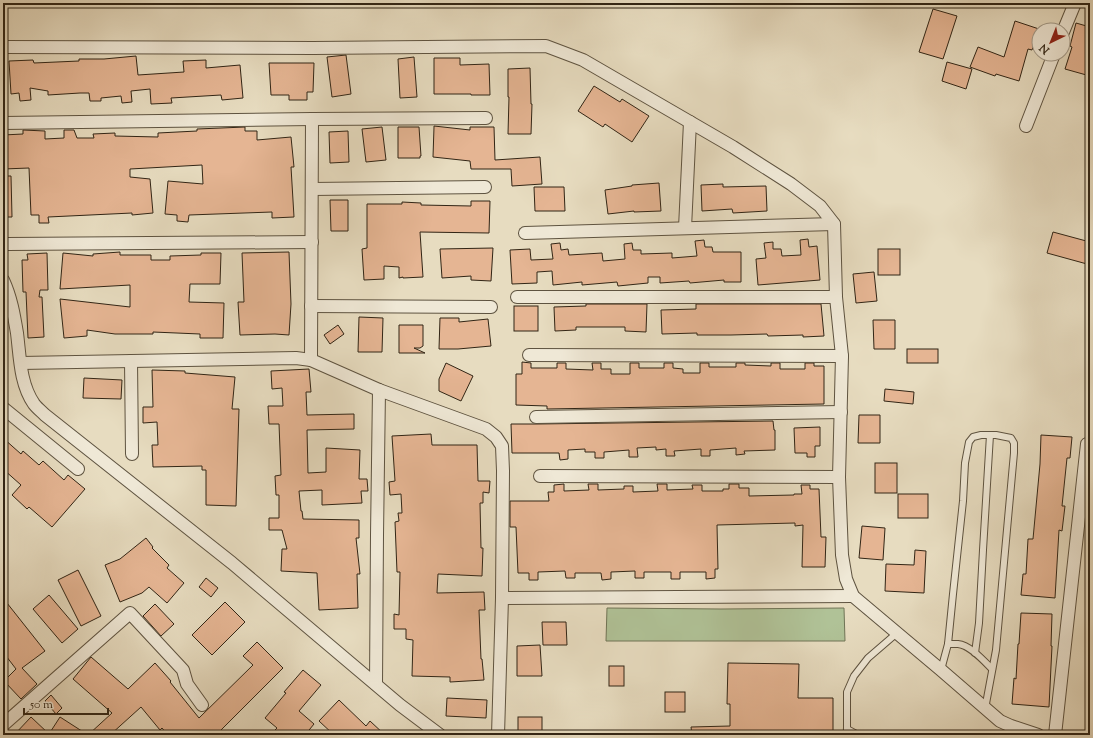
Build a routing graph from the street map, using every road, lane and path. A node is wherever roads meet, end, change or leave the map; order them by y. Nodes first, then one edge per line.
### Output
1 (1076, 3) edge
2 (1067, 22) edge
3 (3, 47) edge
4 (1051, 62) edge
5 (486, 118) dead end
6 (312, 119) junction
7 (690, 122) junction
8 (3, 124) edge
9 (1026, 126) dead end
10 (485, 187) dead end
11 (312, 189) junction
12 (834, 224) junction
13 (685, 228) junction
14 (525, 233) dead end
15 (312, 242) junction
16 (6, 244) dead end
17 (3, 280) edge
18 (517, 297) dead end
19 (836, 297) junction
20 (311, 306) junction
21 (491, 306) dead end
22 (529, 355) dead end
23 (842, 356) junction
24 (311, 360) junction
25 (131, 361) junction
26 (21, 363) junction
27 (379, 390) junction
28 (841, 412) junction
29 (5, 413) edge
30 (536, 417) dead end
31 (990, 435) junction
32 (1086, 444) dead end
33 (132, 454) dead end
34 (78, 469) dead end
35 (540, 476) dead end
36 (840, 477) junction
37 (853, 596) junction
38 (502, 598) junction
39 (897, 633) junction
40 (948, 644) junction
41 (975, 653) junction
42 (992, 669) junction
43 (941, 670) junction
44 (376, 684) junction
45 (202, 705) dead end
46 (985, 709) junction
47 (3, 725) edge
48 (847, 732) edge
49 (440, 735) edge
50 (498, 735) edge
51 (858, 735) edge
52 (1038, 735) edge
53 (1055, 735) edge

1 - 2 street
3 - 7 street
4 - 9 street
5 - 6 street
6 - 8 street
6 - 11 street
7 - 12 street
7 - 13 street
10 - 11 street
11 - 15 street
12 - 13 street
12 - 19 street
13 - 14 street
15 - 16 street
15 - 20 street
17 - 26 street
18 - 19 street
19 - 23 street
20 - 21 street
20 - 24 street
22 - 23 street
23 - 28 street
24 - 25 street
24 - 27 street
25 - 26 street
25 - 33 street
26 - 44 street
27 - 38 street
27 - 44 street
28 - 30 street
28 - 36 street
29 - 34 street
31 - 40 lane
31 - 41 lane
31 - 42 lane
32 - 53 street
35 - 36 street
36 - 37 street
37 - 38 street
37 - 39 street
38 - 50 street
39 - 43 street
39 - 48 lane
40 - 41 lane
40 - 43 lane
41 - 42 lane
42 - 46 lane
43 - 46 street
44 - 49 street
45 - 47 street
46 - 52 street
48 - 51 lane

